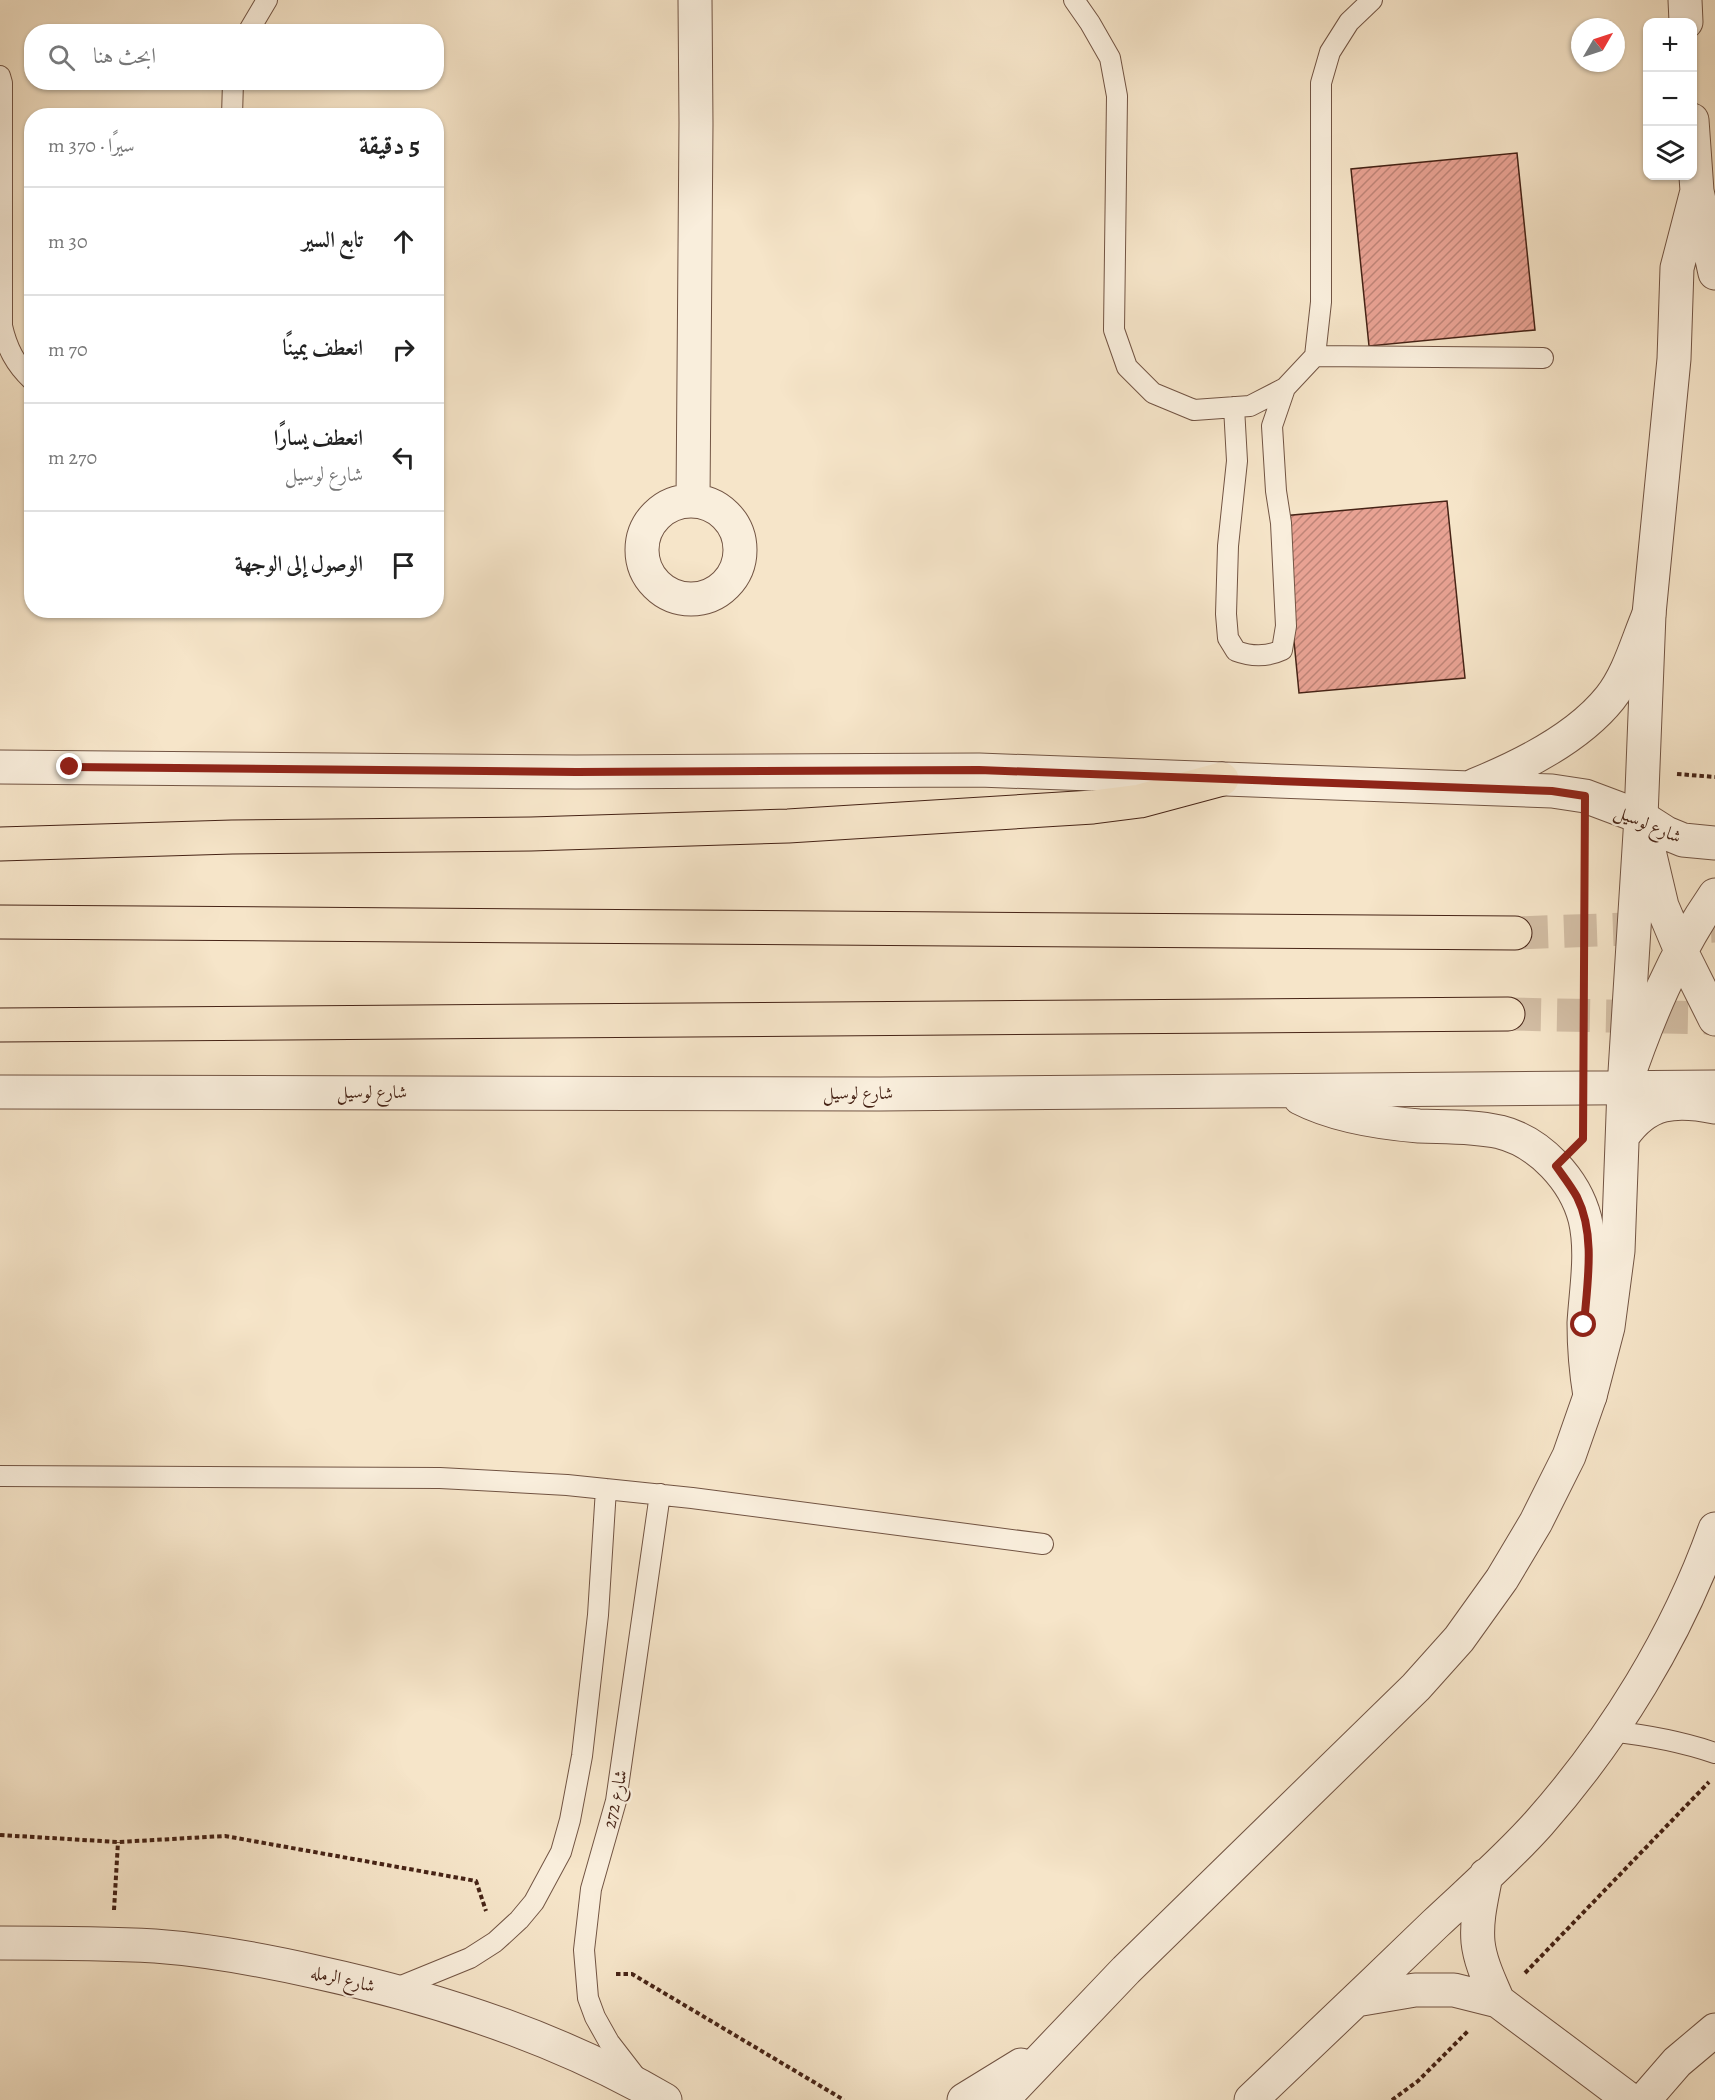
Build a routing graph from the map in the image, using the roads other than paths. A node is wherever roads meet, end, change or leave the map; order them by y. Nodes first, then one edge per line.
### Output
1 (267, 0) edge
2 (695, 0) edge
3 (1074, 0) edge
4 (1372, 0) edge
5 (1685, 0) edge
6 (1686, 18) edge
7 (253, 24) edge
8 (0, 76) edge
9 (233, 90) edge
10 (232, 108) edge
11 (1692, 126) edge
12 (1697, 191) junction
13 (1715, 273) edge
14 (1315, 356) junction
15 (1544, 358) dead end
16 (24, 371) edge
17 (1285, 388) junction
18 (1234, 406) junction
19 (693, 500) dead end
20 (1649, 614) junction
21 (0, 767) edge
22 (1222, 779) junction
23 (1466, 789) junction
24 (1641, 817) junction
25 (1715, 843) edge
26 (0, 844) edge
27 (1715, 895) edge
28 (0, 922) edge
29 (1515, 933) tunnel mouth
30 (1681, 951) junction
31 (1508, 1014) tunnel mouth
32 (1715, 1019) edge
33 (0, 1025) edge
34 (1715, 1087) edge
35 (1624, 1088) junction
36 (1285, 1090) junction
37 (0, 1092) edge
38 (1715, 1107) edge
39 (1623, 1136) junction
40 (1590, 1396) junction
41 (0, 1476) edge
42 (606, 1489) junction
43 (660, 1494) junction
44 (1715, 1529) edge
45 (1043, 1544) dead end
46 (1609, 1731) junction
47 (1715, 1753) edge
48 (1486, 1875) junction
49 (0, 1943) edge
50 (392, 1990) junction
51 (1356, 2000) junction
52 (1498, 2001) junction
53 (1715, 2030) edge
54 (1042, 2056) junction
55 (654, 2093) edge
56 (964, 2100) edge
57 (1002, 2100) edge
58 (1251, 2100) edge
59 (1630, 2100) edge
60 (1644, 2100) edge

1 - 7 lane
2 - 19 street
3 - 18 lane
4 - 14 lane
5 - 6 street
8 - 16 lane
9 - 10 lane
11 - 12 street
12 - 13 street
12 - 20 street
14 - 15 lane
14 - 17 lane
17 - 18 lane
17 - 18 lane
20 - 23 street
20 - 24 street
21 - 22 street, شارع لوسيل
22 - 23 street, شارع لوسيل
22 - 26 highway
23 - 24 street, شارع لوسيل
24 - 25 street, شارع لوسيل
24 - 30 street
24 - 35 street
27 - 30 street
28 - 29 highway
30 - 32 street
30 - 35 street
31 - 33 highway
34 - 35 street, شارع لوسيل
35 - 36 street, شارع لوسيل
35 - 39 street
36 - 37 street, شارع لوسيل
36 - 40 street
38 - 39 street
39 - 40 street
40 - 54 street
41 - 42 lane
42 - 43 lane
42 - 50 lane
43 - 45 lane
43 - 55 lane, شارع 272
44 - 46 street
46 - 47 lane
46 - 48 street
48 - 51 street
48 - 52 street
49 - 50 street, شارع الرمله
50 - 55 street, شارع الرمله
51 - 52 street
51 - 58 street
52 - 59 street
53 - 60 street
54 - 56 street
54 - 57 street

